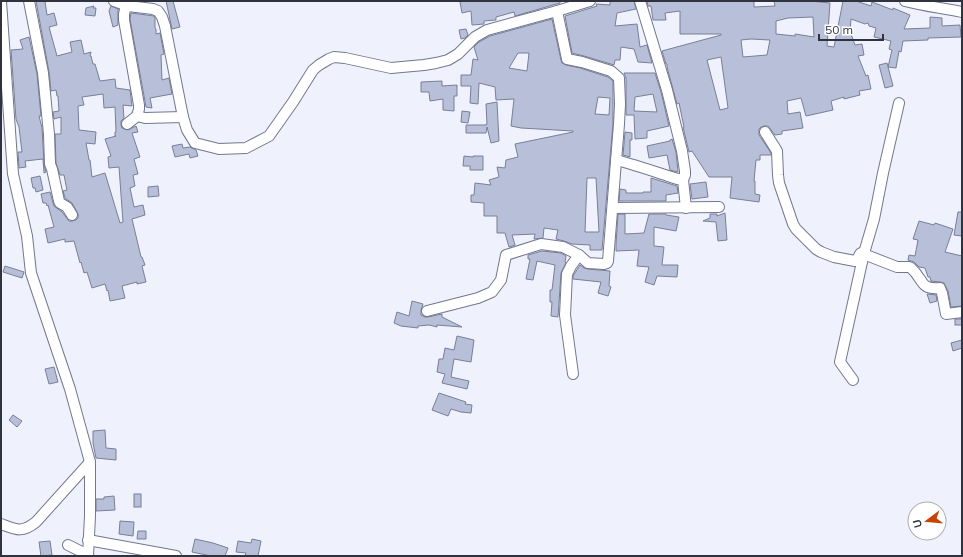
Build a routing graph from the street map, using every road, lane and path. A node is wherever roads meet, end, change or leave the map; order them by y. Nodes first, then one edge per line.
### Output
1 (2, 1) edge
2 (29, 1) edge
3 (114, 1) edge
4 (590, 1) edge
5 (640, 1) edge
6 (904, 1) edge
7 (916, 3) edge
8 (126, 5) junction
9 (558, 11) junction
10 (962, 12) edge
11 (899, 103) dead end
12 (137, 116) junction
13 (183, 117) junction
14 (127, 124) dead end
15 (765, 132) dead end
16 (616, 160) junction
17 (683, 180) junction
18 (719, 207) dead end
19 (612, 208) junction
20 (686, 208) junction
21 (72, 215) dead end
22 (864, 253) junction
23 (579, 255) junction
24 (427, 311) dead end
25 (962, 312) edge
26 (573, 374) dead end
27 (853, 380) dead end
28 (90, 462) junction
29 (1, 524) edge
30 (88, 540) junction
31 (68, 546) dead end
32 (159, 554) edge
33 (88, 556) edge
34 (176, 556) edge

1 - 28 street
2 - 21 street
3 - 8 street
4 - 9 street
5 - 17 street
6 - 7 street
7 - 10 street
8 - 12 street
8 - 13 street
9 - 13 street
9 - 16 street
11 - 22 street
12 - 13 street
12 - 14 street
15 - 22 street
16 - 17 street
16 - 19 street
17 - 20 street
18 - 20 street
19 - 20 street
19 - 23 street
22 - 25 street
22 - 27 street
23 - 24 street
23 - 26 street
28 - 29 street
28 - 30 street
30 - 32 street
30 - 33 street
31 - 33 street
32 - 34 street

